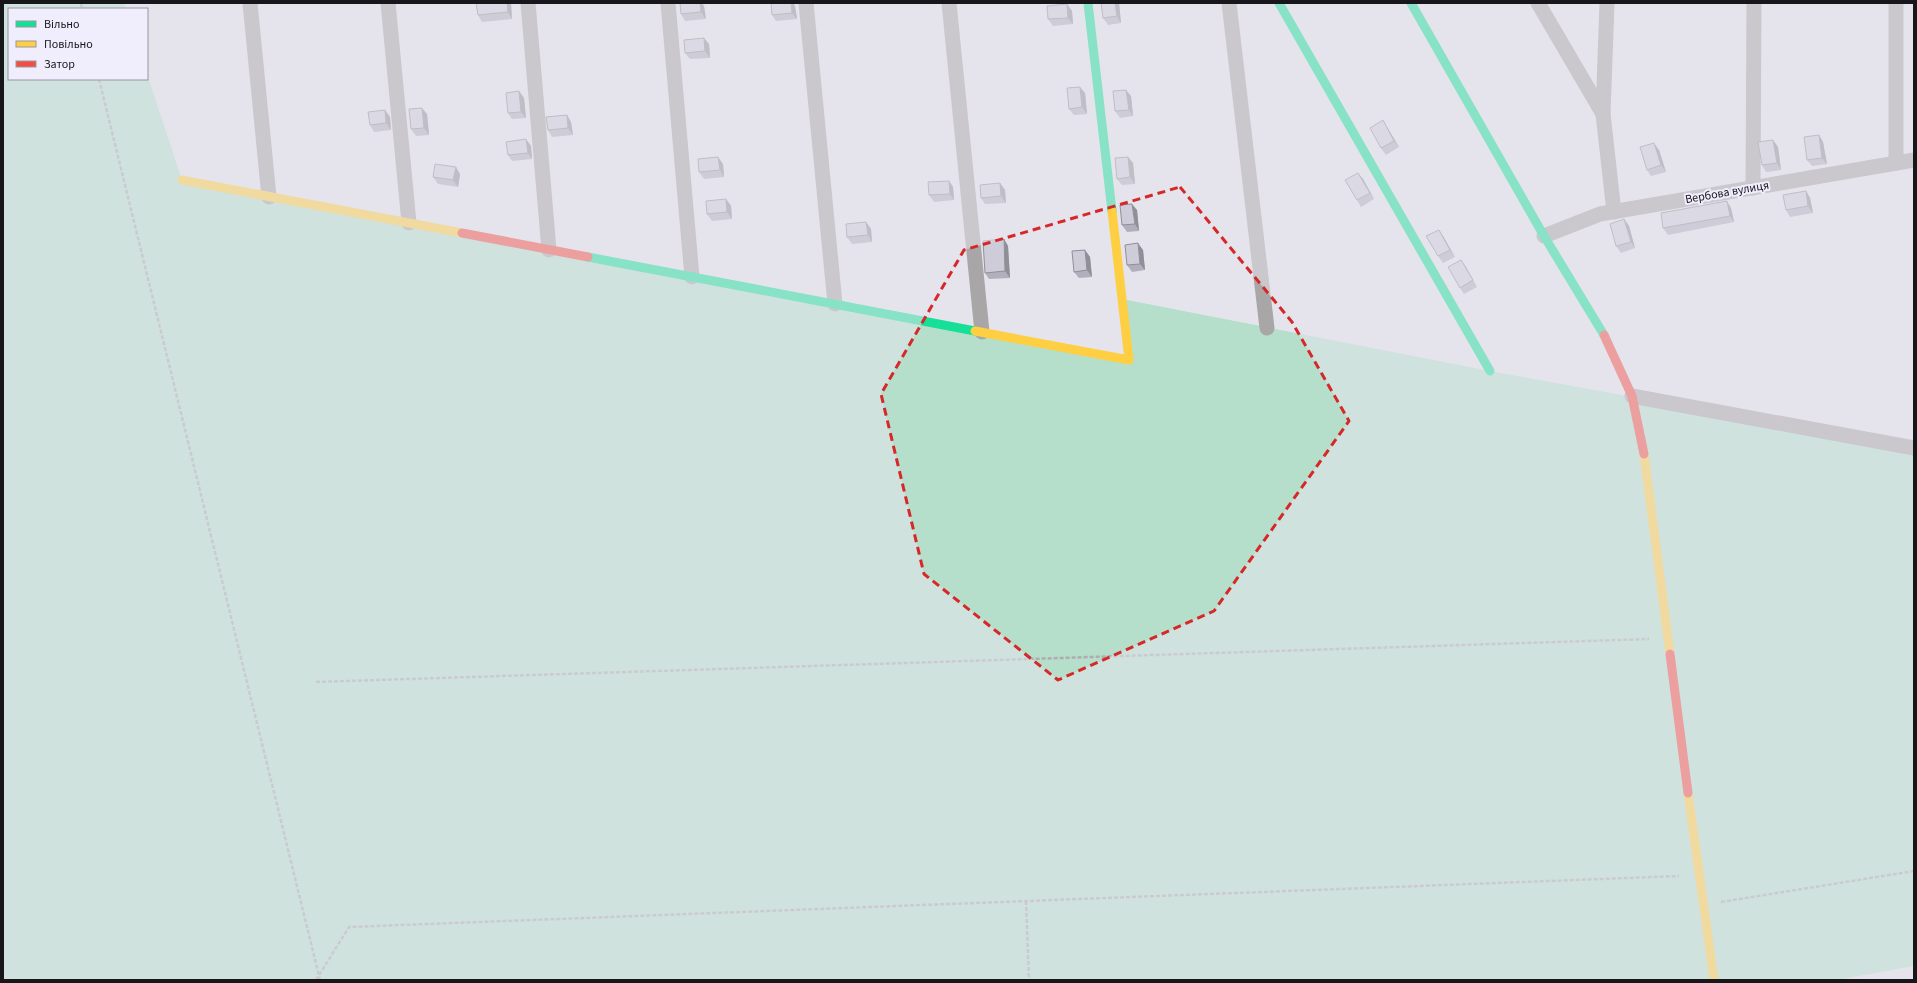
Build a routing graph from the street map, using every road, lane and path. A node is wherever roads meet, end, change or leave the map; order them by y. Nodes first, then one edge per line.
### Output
1 (250, 3) edge
2 (388, 3) edge
3 (528, 3) edge
4 (668, 3) edge
5 (806, 3) edge
6 (949, 3) edge
7 (1088, 3) edge
8 (1228, 3) edge
9 (1279, 3) edge
10 (1411, 3) edge
11 (1538, 3) edge
12 (1607, 3) edge
13 (1754, 3) edge
14 (1896, 3) edge
15 (99, 80) edge
16 (1603, 114) junction
17 (1914, 160) edge
18 (1896, 163) junction
19 (182, 180) dead end
20 (1753, 188) junction
21 (269, 197) junction
22 (1614, 212) junction
23 (409, 223) junction
24 (1544, 236) junction
25 (549, 250) junction
26 (692, 277) junction
27 (835, 304) junction
28 (1267, 328) dead end
29 (982, 332) junction
30 (1490, 371) dead end
31 (1632, 396) junction
32 (1914, 448) edge
33 (1668, 639) junction
34 (316, 682) dead end
35 (1914, 871) edge
36 (1698, 875) junction
37 (1026, 901) junction
38 (1702, 906) junction
39 (319, 975) junction
40 (316, 980) edge
41 (320, 980) edge
42 (1029, 980) edge
43 (1714, 980) edge

1 - 21 street
2 - 23 street
3 - 25 street
4 - 26 street
5 - 27 street
6 - 29 street
7 - 29 street
8 - 28 street
9 - 30 street
10 - 24 street
11 - 16 street
12 - 16 street
13 - 20 street
14 - 18 street
15 - 39 path
16 - 22 street
17 - 18 street, Вербова вулиця
18 - 20 street, Вербова вулиця
19 - 21 street
20 - 22 street, Вербова вулиця
21 - 23 street
22 - 24 street, Вербова вулиця
23 - 25 street
24 - 31 street
25 - 26 street
26 - 27 street
27 - 29 street
31 - 32 street
31 - 33 street
33 - 34 path
33 - 36 street
35 - 38 path
36 - 37 path
36 - 38 street
37 - 39 path
37 - 42 path
38 - 43 street
39 - 40 path
39 - 41 path

